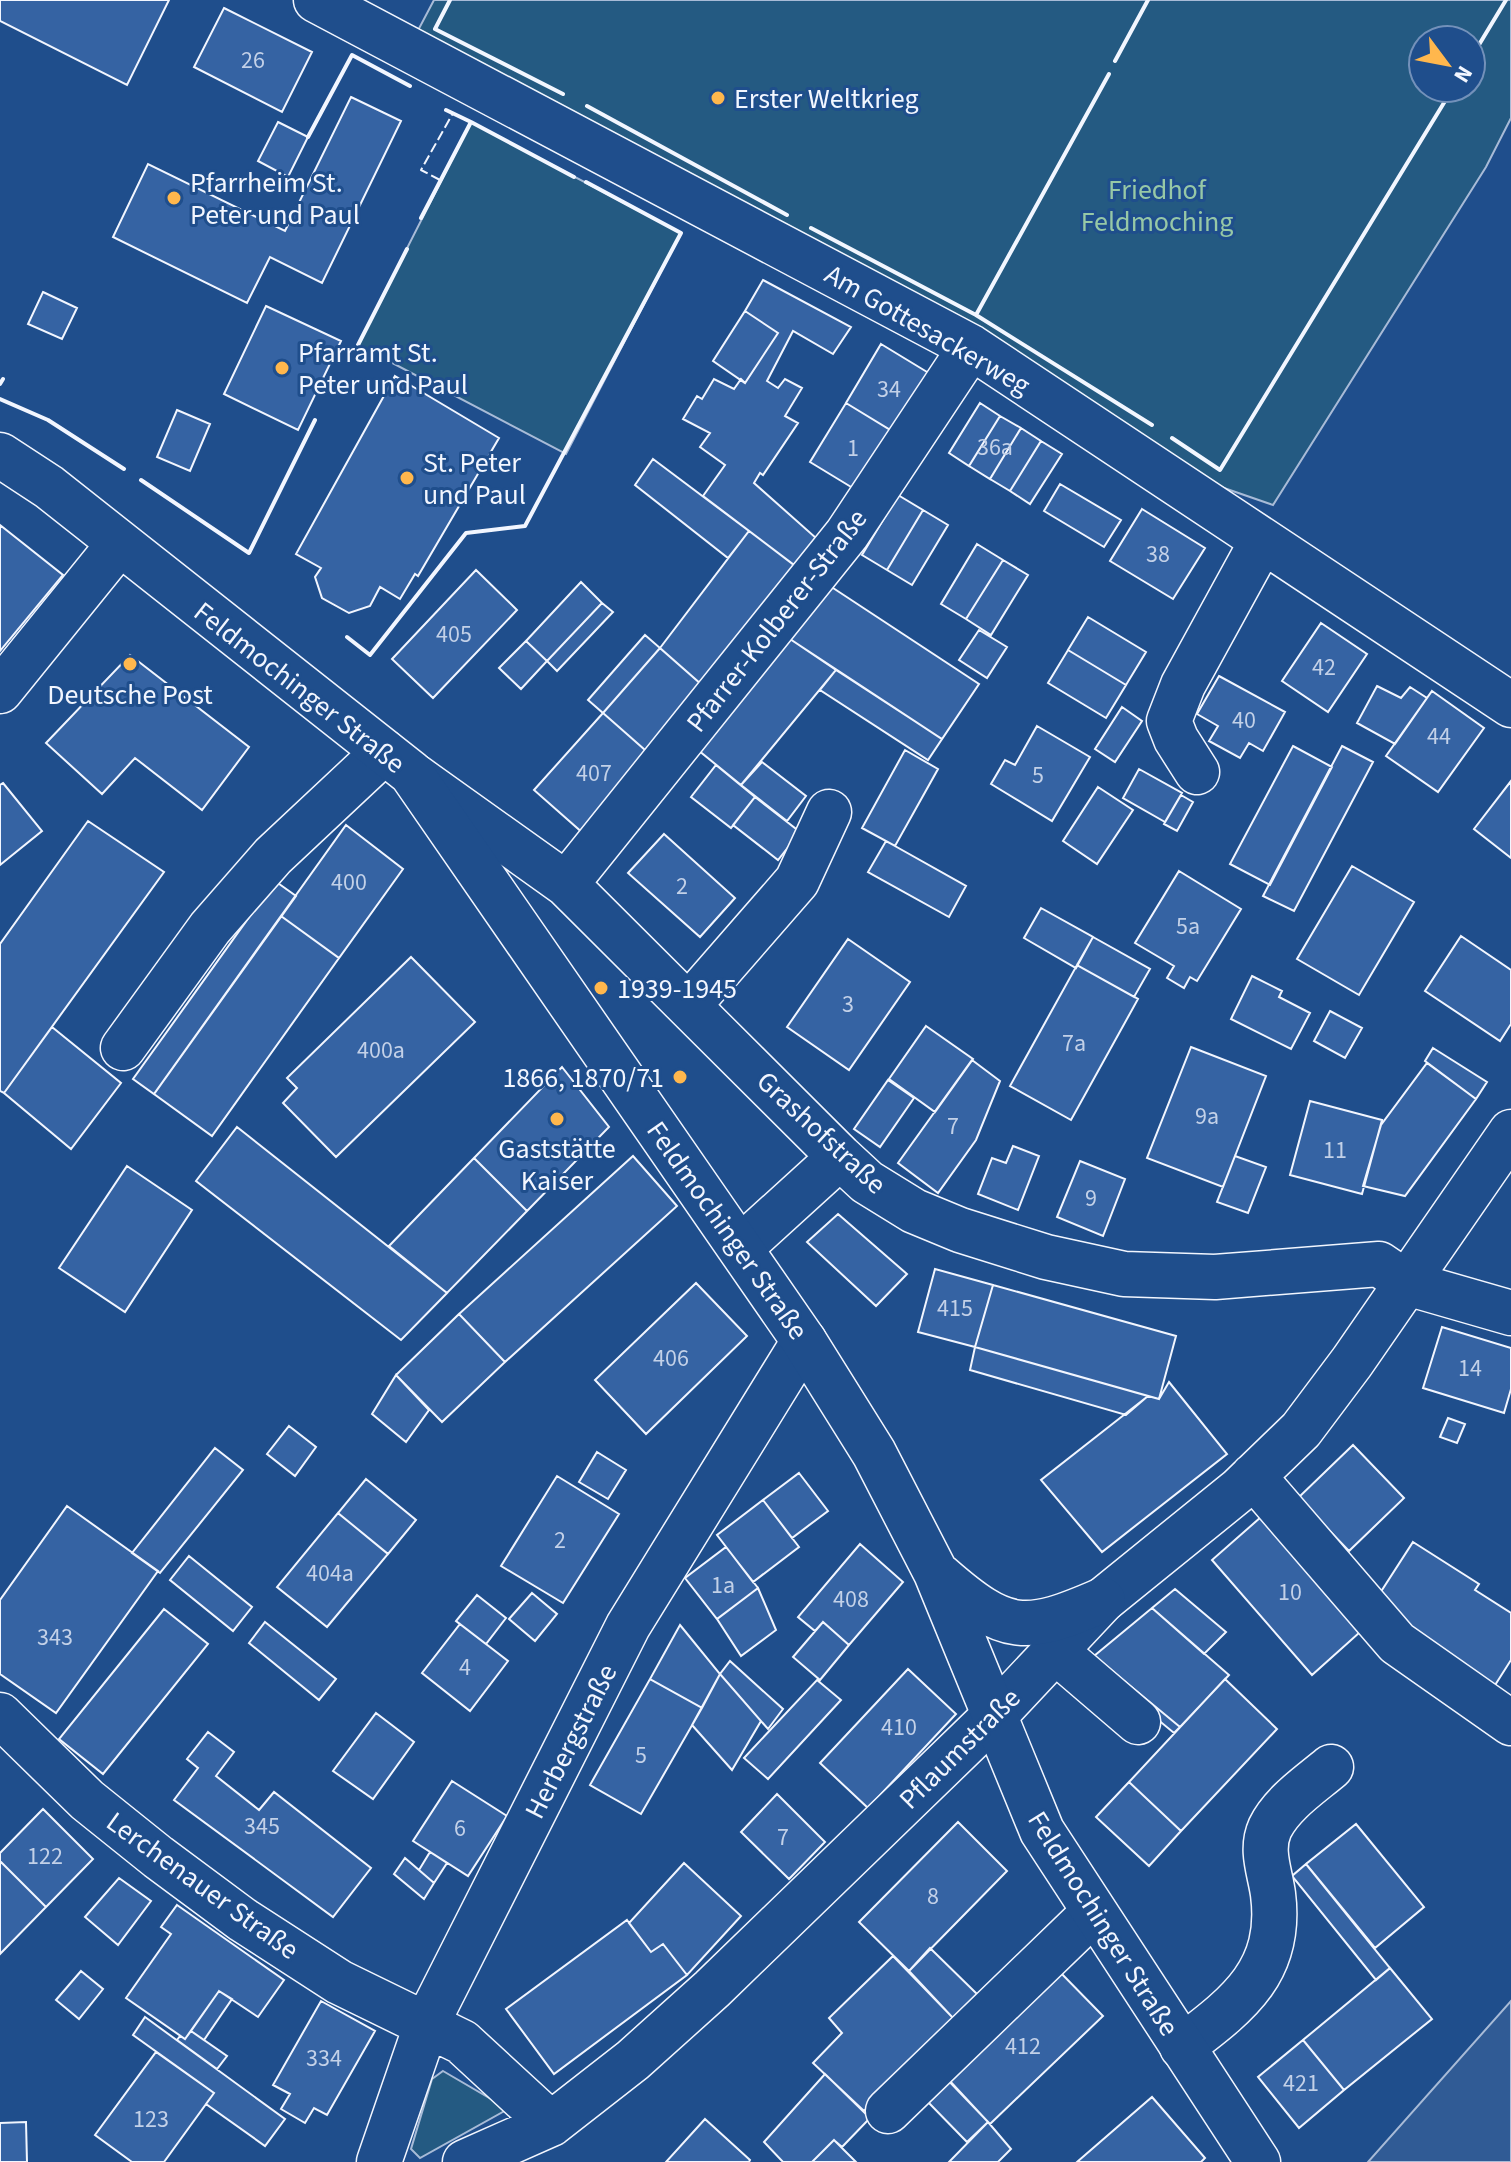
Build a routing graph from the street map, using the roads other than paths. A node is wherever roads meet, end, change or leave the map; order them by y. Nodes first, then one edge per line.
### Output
1 (316, 0) edge
2 (971, 347) junction
3 (0, 455) edge
4 (1262, 541) junction
5 (119, 544) junction
6 (1506, 688) edge
7 (0, 691) edge
8 (397, 762) junction
9 (1197, 772) dead end
10 (829, 812) dead end
11 (566, 884) junction
12 (689, 1005) junction
13 (123, 1048) dead end
14 (1511, 1132) edge
15 (840, 1157) junction
16 (741, 1247) junction
17 (1407, 1283) junction
18 (1511, 1313) edge
19 (804, 1341) junction
20 (1253, 1476) junction
21 (936, 1573) junction
22 (1103, 1600) junction
23 (1054, 1650) junction
24 (0, 1715) edge
25 (994, 1716) junction
26 (1138, 1722) dead end
27 (1511, 1723) edge
28 (1331, 1767) dead end
29 (1093, 1913) junction
30 (427, 2023) junction
31 (1182, 2047) junction
32 (888, 2111) dead end
33 (551, 2124) junction
34 (379, 2162) edge
35 (465, 2162) edge
36 (1258, 2162) edge

1 - 2 street, Am Gottesackerweg
2 - 4 street, Am Gottesackerweg
2 - 11 street, Pfarrer-Kolberer-Straße
3 - 5 street, Feldmochinger Straße
4 - 6 street, Am Gottesackerweg
4 - 9 street
5 - 7 street
5 - 8 street, Feldmochinger Straße
8 - 11 street, Grashofstraße
8 - 13 street
8 - 16 street, Feldmochinger Straße
10 - 12 street
11 - 12 street, Grashofstraße
12 - 15 street, Grashofstraße
14 - 17 street, Pflaumstraße
15 - 16 street
15 - 17 street, Grashofstraße
16 - 19 street, Feldmochinger Straße
17 - 18 street, Grashofstraße
17 - 20 street, Pflaumstraße
19 - 21 street, Feldmochinger Straße
19 - 30 street, Herbergstraße
20 - 22 street, Pflaumstraße
20 - 27 street
21 - 22 street
21 - 25 street, Feldmochinger Straße
22 - 23 street, Pflaumstraße
23 - 25 street, Pflaumstraße
23 - 26 street
24 - 30 street, Lerchenauer Straße
25 - 29 street, Feldmochinger Straße
25 - 33 street, Pflaumstraße
28 - 31 street
29 - 31 street, Feldmochinger Straße
29 - 32 street
30 - 33 street, Lerchenauer Straße
30 - 34 street, Herbergstraße
31 - 36 street, Feldmochinger Straße
33 - 35 street, Pflaumstraße

